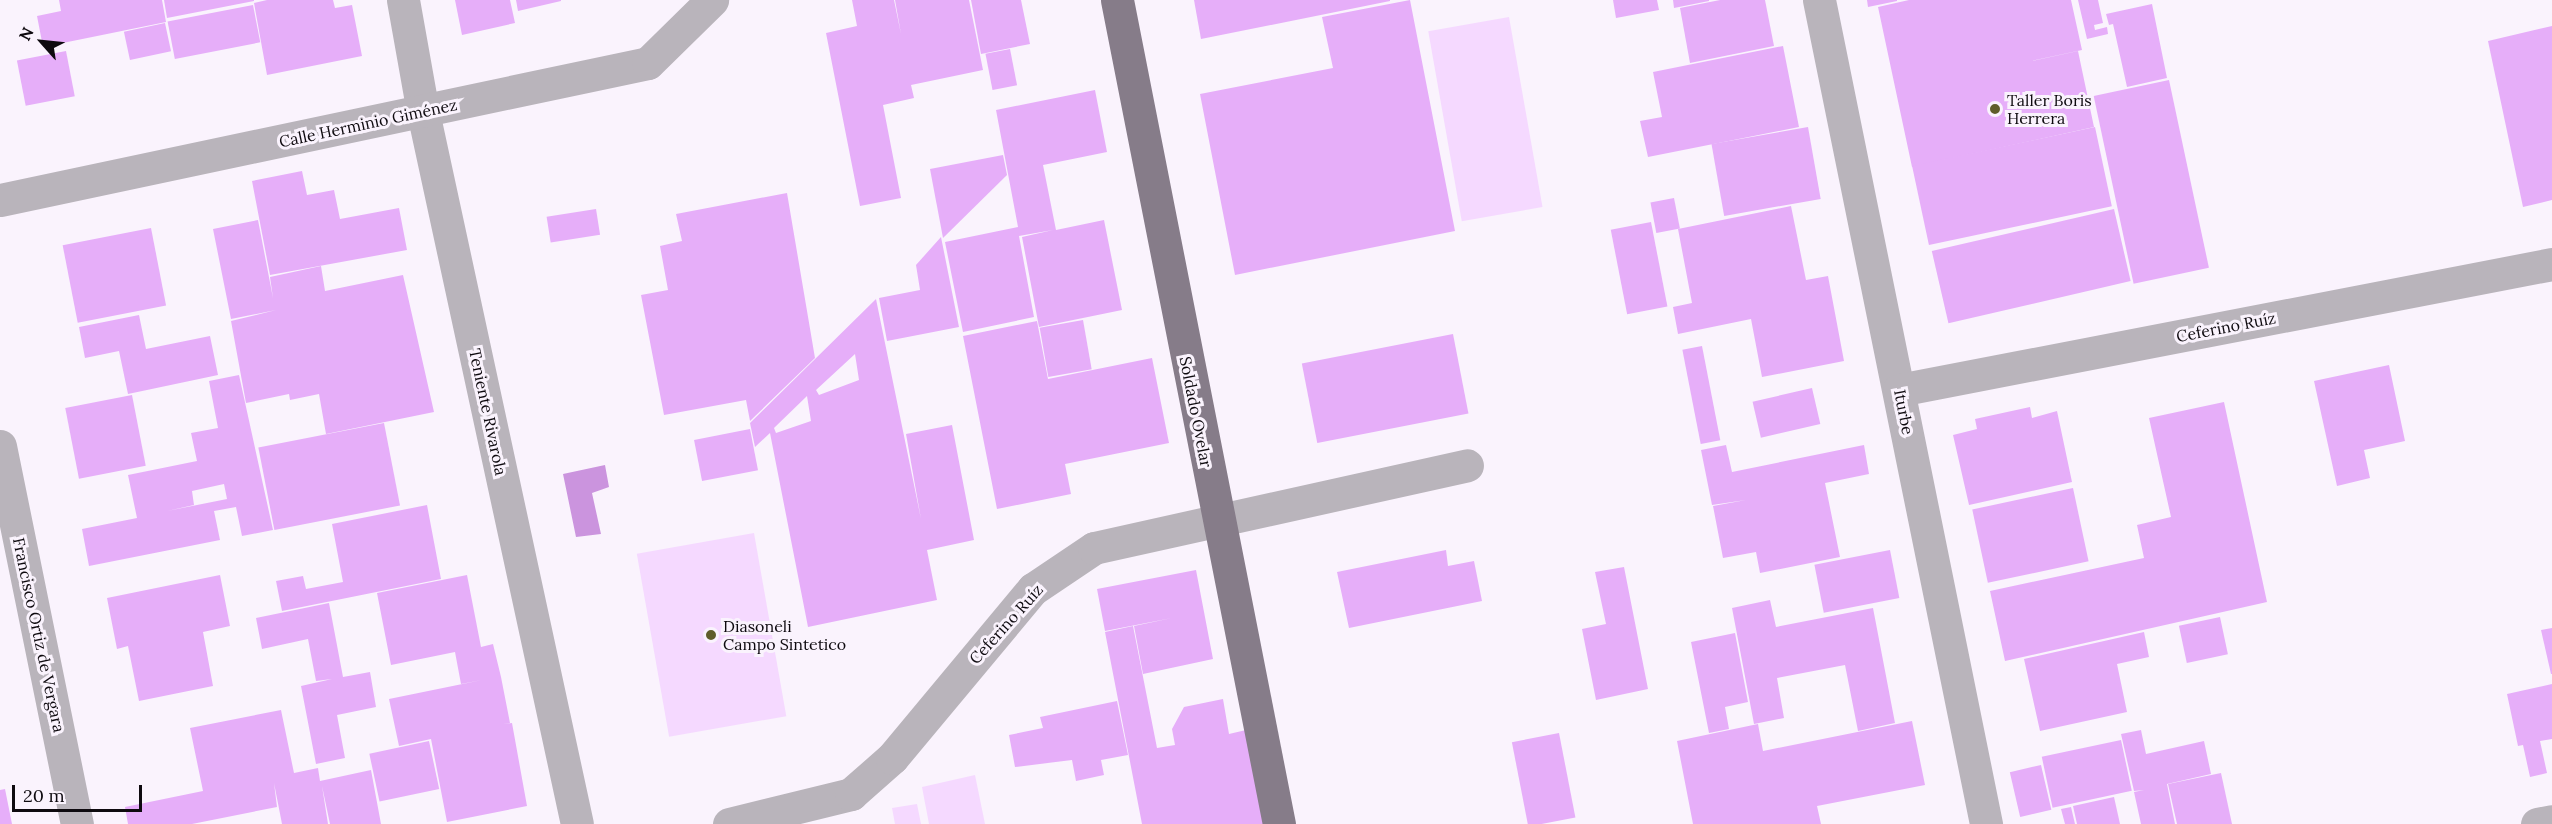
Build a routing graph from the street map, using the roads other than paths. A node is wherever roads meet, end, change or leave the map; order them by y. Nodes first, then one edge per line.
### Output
1 (403, 0) edge
2 (712, 0) edge
3 (1117, 0) edge
4 (1819, 0) edge
5 (423, 112) junction
6 (0, 200) edge
7 (2552, 264) edge
8 (1899, 390) junction
9 (0, 446) edge
10 (1467, 465) dead end
11 (1216, 518) junction
12 (2552, 821) edge
13 (77, 824) edge
14 (577, 824) edge
15 (729, 824) edge
16 (1279, 824) edge
17 (1986, 824) edge
18 (2537, 824) edge

1 - 5 street, Teniente Rivarola
2 - 5 street, Calle Herminio Giménez
3 - 11 main road, Soldado Ovelar
4 - 8 street, Iturbe
5 - 6 street, Calle Herminio Giménez
5 - 14 street, Teniente Rivarola
7 - 8 street, Ceferino Ruíz
8 - 17 street, Iturbe
9 - 13 street, Francisco Ortiz de Vergara
10 - 11 street, Ceferino Ruíz
11 - 15 street, Ceferino Ruíz
11 - 16 main road, Soldado Ovelar
12 - 18 street

